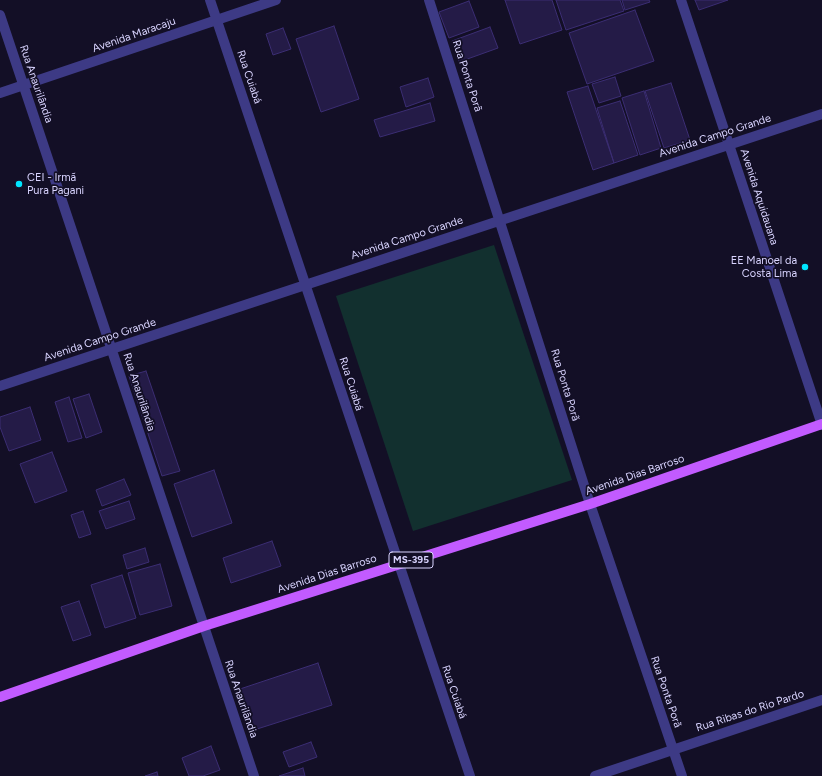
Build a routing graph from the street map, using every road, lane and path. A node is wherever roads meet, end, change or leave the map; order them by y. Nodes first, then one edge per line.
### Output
1 (210, 0) edge
2 (276, 0) edge
3 (430, 0) edge
4 (681, 0) edge
5 (0, 15) edge
6 (217, 20) junction
7 (23, 85) junction
8 (0, 92) edge
9 (822, 114) edge
10 (729, 144) junction
11 (501, 220) junction
12 (306, 284) junction
13 (112, 349) junction
14 (0, 386) edge
15 (822, 425) edge
16 (590, 504) junction
17 (398, 564) junction
18 (204, 626) junction
19 (0, 697) edge
20 (822, 700) edge
21 (673, 750) junction
22 (254, 776) edge
23 (470, 776) edge
24 (595, 776) edge
25 (682, 776) edge

1 - 6 street, Rua Cuiabá
2 - 6 street, Avenida Maracaju
3 - 11 street, Rua Ponta Porã
4 - 10 street, Avenida Aquidauana
5 - 7 street, Rua Anaurilândia
6 - 7 street, Avenida Maracaju
6 - 12 street, Rua Cuiabá
7 - 8 street, Avenida Maracaju
7 - 13 street, Rua Anaurilândia
9 - 10 street, Avenida Campo Grande
10 - 11 street, Avenida Campo Grande
10 - 15 street, Avenida Aquidauana
11 - 12 street, Avenida Campo Grande
11 - 16 street, Rua Ponta Porã
12 - 13 street, Avenida Campo Grande
12 - 17 street, Rua Cuiabá
13 - 14 street, Avenida Campo Grande
13 - 18 street, Rua Anaurilândia
15 - 16 main road, Avenida Dias Barroso / MS-395
16 - 17 main road, Avenida Dias Barroso / MS-395
16 - 21 street, Rua Ponta Porã
17 - 18 main road, Avenida Dias Barroso / MS-395
17 - 23 street, Rua Cuiabá
18 - 19 main road, Avenida Dias Barroso / MS-395
18 - 22 street, Rua Anaurilândia
20 - 21 street, Rua Ribas do Rio Pardo
21 - 24 street, Rua Ribas do Rio Pardo
21 - 25 street, Rua Ponta Porã

